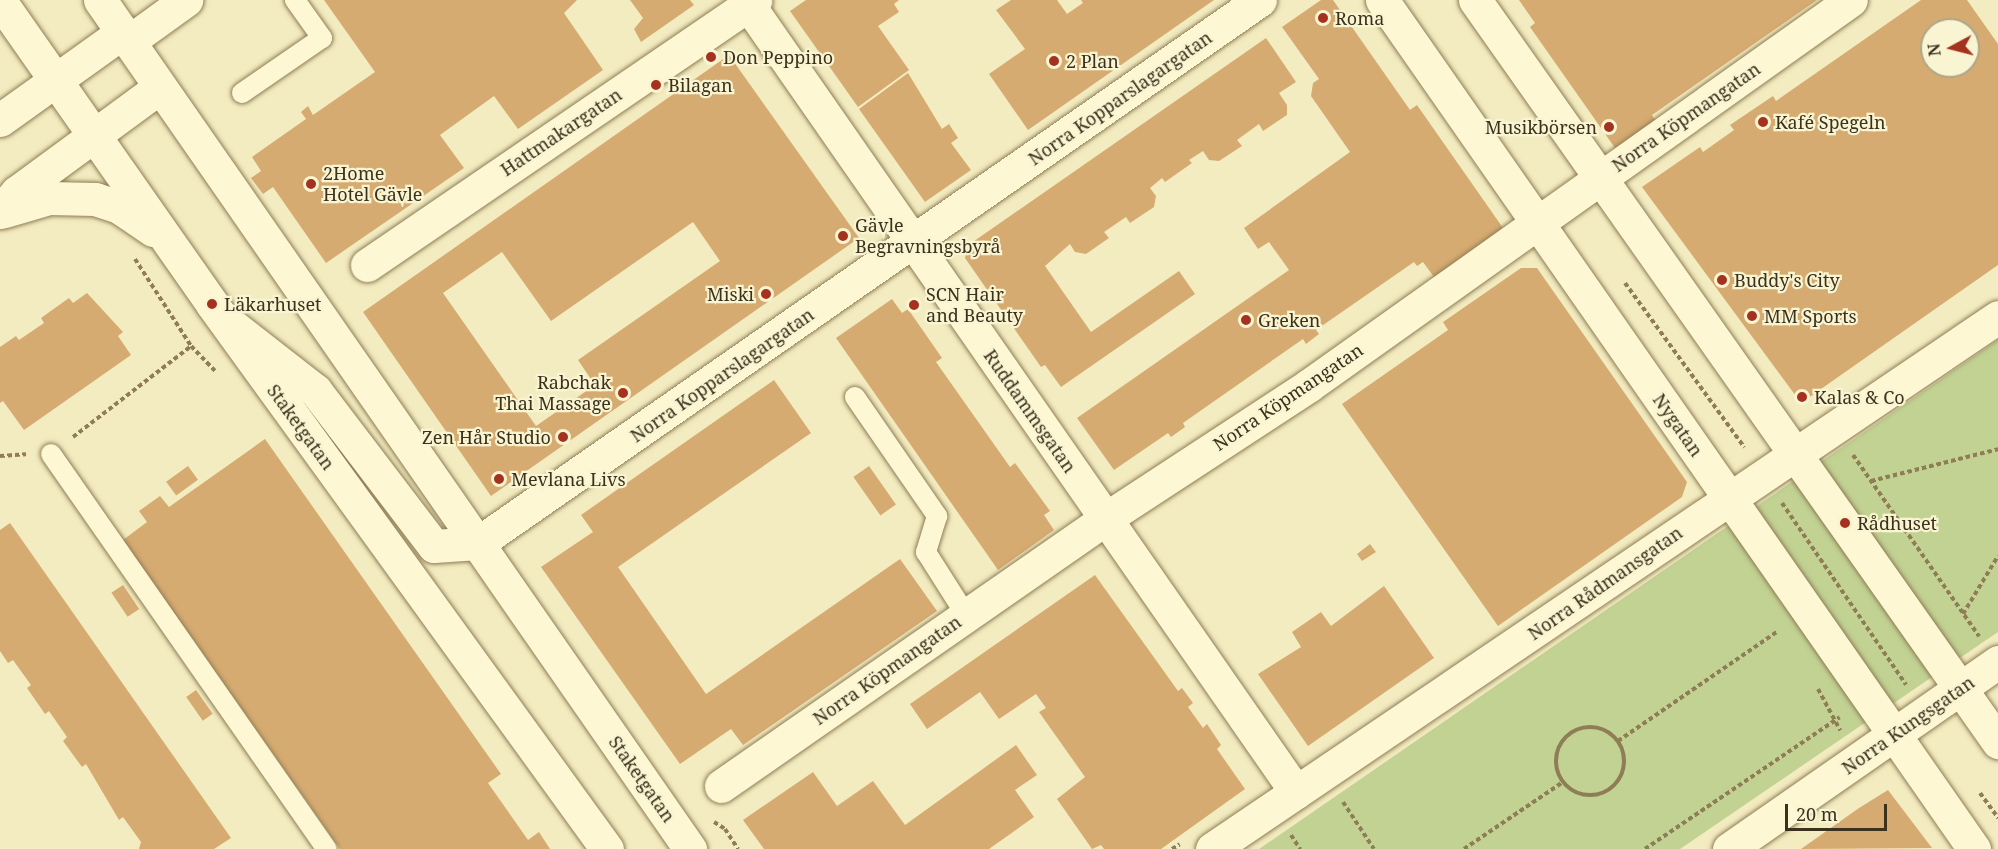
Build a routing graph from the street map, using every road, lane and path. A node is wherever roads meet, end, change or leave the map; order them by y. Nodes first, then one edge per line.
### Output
1 (100, 0) edge
2 (186, 0) edge
3 (295, 0) edge
4 (1260, 0) edge
5 (1382, 0) edge
6 (1475, 0) edge
7 (1851, 0) edge
8 (0, 1) edge
9 (749, 2) edge
10 (126, 37) junction
11 (56, 83) junction
12 (160, 87) junction
13 (242, 93) dead end
14 (0, 120) edge
15 (93, 135) junction
16 (1601, 178) junction
17 (0, 212) edge
18 (1537, 223) junction
19 (913, 243) junction
20 (172, 247) junction
21 (132, 254) dead end
22 (367, 264) dead end
23 (1622, 279) dead end
24 (221, 316) junction
25 (1998, 317) edge
26 (855, 397) dead end
27 (1834, 428) junction
28 (1998, 449) edge
29 (51, 454) joint
30 (1796, 454) junction
31 (1763, 474) junction
32 (1870, 481) junction
33 (1728, 498) junction
34 (1105, 519) junction
35 (478, 543) junction
36 (1998, 556) edge
37 (1963, 614) junction
38 (966, 615) junction
39 (1778, 631) dead end
40 (1997, 662) edge
41 (1902, 680) junction
42 (1961, 688) junction
43 (1868, 698) junction
44 (1927, 712) junction
45 (1895, 736) junction
46 (1618, 741) junction
47 (1998, 741) edge
48 (1324, 773) junction
49 (1563, 782) junction
50 (721, 786) dead end
51 (1978, 790) dead end
52 (1296, 792) junction
53 (1998, 818) edge
54 (327, 849) edge
55 (607, 849) edge
56 (690, 849) edge
57 (1212, 849) edge
58 (1374, 849) edge
59 (1464, 849) edge
60 (1645, 849) edge
61 (1729, 849) edge
62 (1974, 849) edge

1 - 10 street, Staketgatan
2 - 10 street
3 - 13 lane
4 - 19 street, Norra Kopparslagargatan
5 - 18 street, Nygatan
6 - 16 street
7 - 16 street, Norra Köpmangatan
8 - 11 street, Staketgatan
9 - 19 street, Ruddammsgatan
9 - 22 street, Hattmakargatan
10 - 11 street
10 - 12 street, Staketgatan
11 - 14 street
11 - 15 street, Staketgatan
12 - 15 street
12 - 35 street, Staketgatan
15 - 17 street
15 - 20 street, Staketgatan
16 - 18 street, Norra Köpmangatan
16 - 30 street
17 - 20 street
18 - 33 street, Nygatan
18 - 34 street, Norra Köpmangatan
19 - 34 street, Ruddammsgatan
19 - 35 street, Norra Kopparslagargatan
20 - 24 street, Staketgatan
21 - 29 path
23 - 31 path
24 - 35 street
24 - 55 street, Staketgatan
25 - 27 street, Norra Rådmansgatan
26 - 38 lane
27 - 30 street, Norra Rådmansgatan
27 - 32 path
28 - 32 path
29 - 54 lane
30 - 31 street, Norra Rådmansgatan
30 - 42 street
31 - 33 street, Norra Rådmansgatan
31 - 41 path
32 - 37 path
33 - 43 street, Nygatan
33 - 48 street, Norra Rådmansgatan
34 - 38 street, Norra Köpmangatan
34 - 52 street, Ruddammsgatan
35 - 56 street, Staketgatan
36 - 37 path
37 - 40 path
38 - 50 street, Norra Köpmangatan
39 - 46 path
40 - 42 street, Norra Kungsgatan
41 - 43 path
41 - 44 path
42 - 44 street, Norra Kungsgatan
42 - 47 street
43 - 45 street, Nygatan
43 - 60 path
44 - 45 street, Norra Kungsgatan
45 - 61 street, Norra Kungsgatan
45 - 62 street, Nygatan
46 - 49 path
46 - 49 path
48 - 52 street, Norra Rådmansgatan
48 - 58 path
49 - 59 path
51 - 53 path
52 - 57 street, Norra Rådmansgatan

